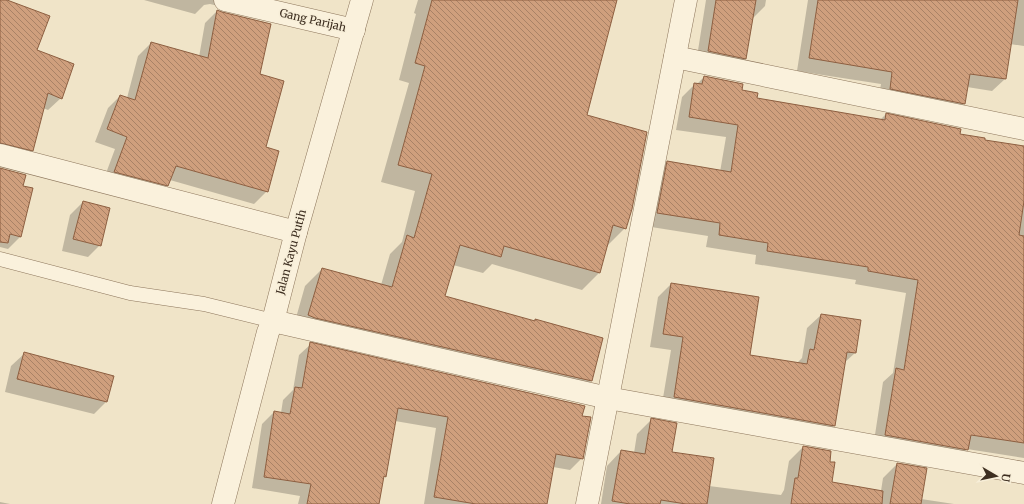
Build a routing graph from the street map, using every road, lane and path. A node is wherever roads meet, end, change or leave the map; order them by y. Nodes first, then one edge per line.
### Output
1 (225, 0) edge
2 (362, 0) edge
3 (686, 0) edge
4 (354, 30) junction
5 (675, 57) junction
6 (1024, 129) edge
7 (0, 155) edge
8 (296, 232) junction
9 (0, 259) edge
10 (273, 320) junction
11 (608, 398) junction
12 (1024, 472) edge
13 (224, 504) edge
14 (587, 504) edge

1 - 4 street, Gang Parijah
2 - 4 street, Jalan Kayu Putih
3 - 5 street
4 - 8 street, Jalan Kayu Putih
5 - 6 street
5 - 11 street
7 - 8 street
8 - 10 street, Jalan Kayu Putih
9 - 10 lane
10 - 11 street
10 - 13 street, Jalan Kayu Putih
11 - 12 street
11 - 14 street

